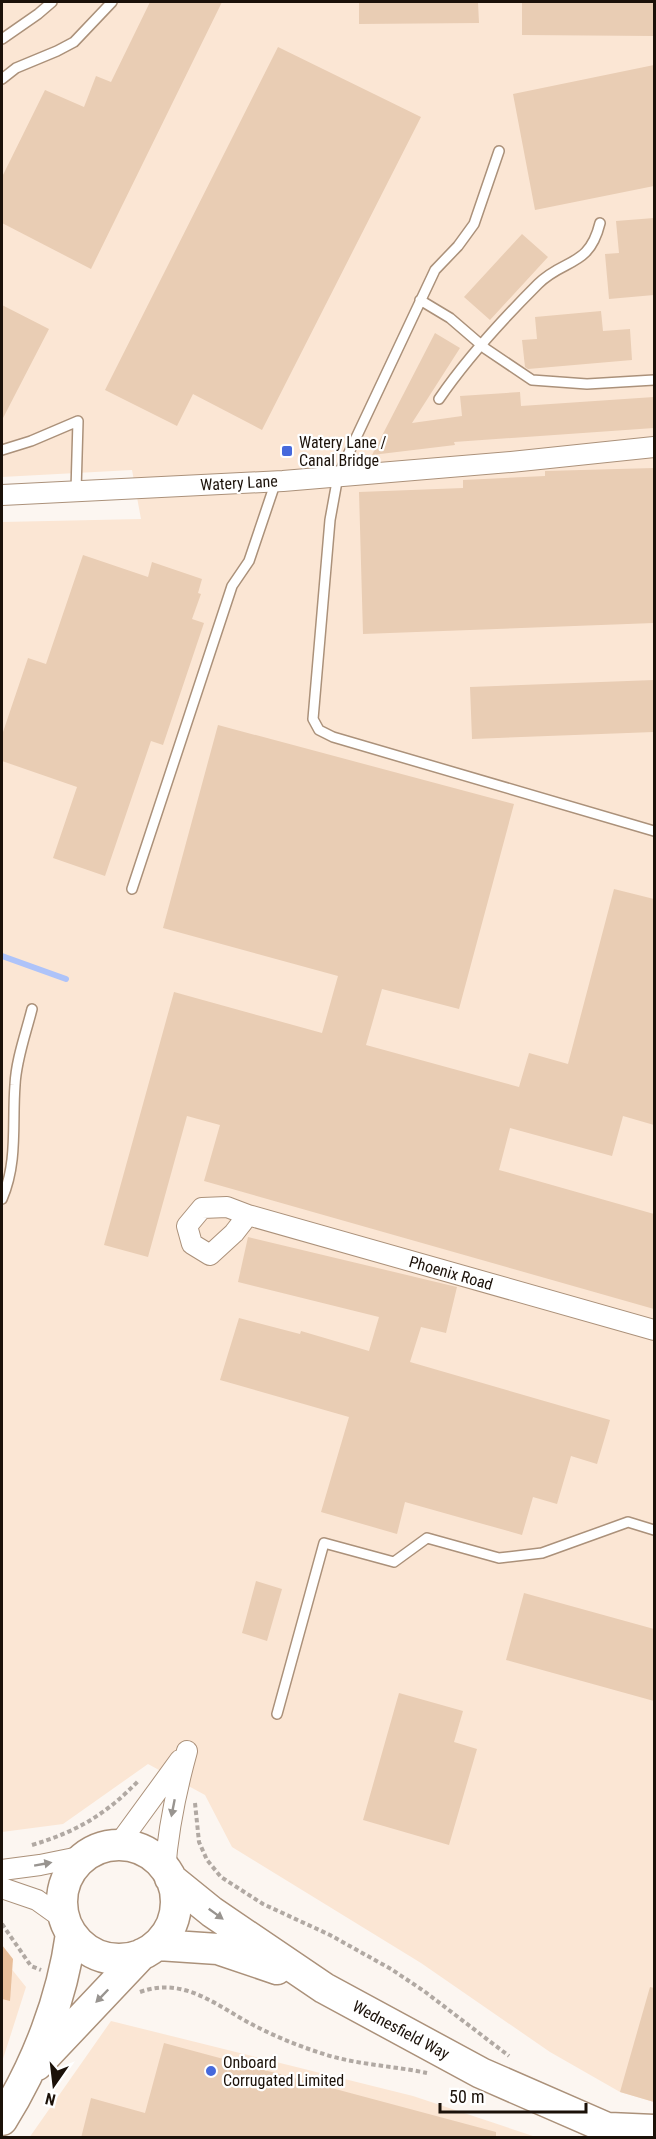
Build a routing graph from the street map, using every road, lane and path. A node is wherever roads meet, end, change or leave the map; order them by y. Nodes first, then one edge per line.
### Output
1 (51, 2) edge
2 (112, 2) edge
3 (2, 39) edge
4 (2, 79) edge
5 (499, 151) dead end
6 (600, 223) dead end
7 (420, 300) junction
8 (482, 345) junction
9 (654, 380) edge
10 (439, 399) dead end
11 (654, 447) edge
12 (2, 450) edge
13 (338, 476) junction
14 (276, 481) junction
15 (76, 491) junction
16 (2, 495) edge
17 (654, 831) edge
18 (132, 889) dead end
19 (32, 1009) dead end
20 (2, 1198) edge
21 (248, 1215) dead end
22 (654, 1330) edge
23 (654, 1530) edge
24 (278, 1714) dead end
25 (170, 1786) junction
26 (118, 1845) junction
27 (25, 1847) dead end
28 (84, 1856) junction
29 (2, 1870) edge
30 (168, 1874) junction
31 (2, 1888) edge
32 (2, 1924) edge
33 (68, 1927) junction
34 (150, 1950) junction
35 (63, 1980) junction
36 (324, 1988) junction
37 (135, 1995) dead end
38 (514, 2059) dead end
39 (29, 2073) junction
40 (433, 2074) dead end
41 (2, 2120) edge
42 (654, 2130) edge
43 (620, 2133) edge

1 - 3 lane
2 - 4 lane
5 - 7 lane
6 - 8 lane
7 - 8 lane
7 - 13 lane
8 - 9 lane
8 - 10 lane
11 - 13 street, Watery Lane
12 - 15 lane
13 - 14 street, Watery Lane
13 - 17 lane
14 - 15 street, Watery Lane
14 - 18 lane
15 - 16 street, Watery Lane
19 - 20 lane
21 - 22 street, Phoenix Road
23 - 24 lane
25 - 26 street
25 - 27 path
25 -> 30 street
25 - 38 path
26 - 28 main road
26 - 30 main road
29 -> 28 street
28 - 33 main road
30 - 34 main road
30 -> 36 main road, Wednesfield Way
31 - 33 street
32 - 35 path
33 - 34 main road
33 - 35 main road
34 - 36 main road, Wednesfield Way
34 -> 39 main road
35 - 39 main road
36 - 43 main road, Wednesfield Way
37 - 40 path
39 - 41 main road
42 - 43 main road, Wednesfield Way

